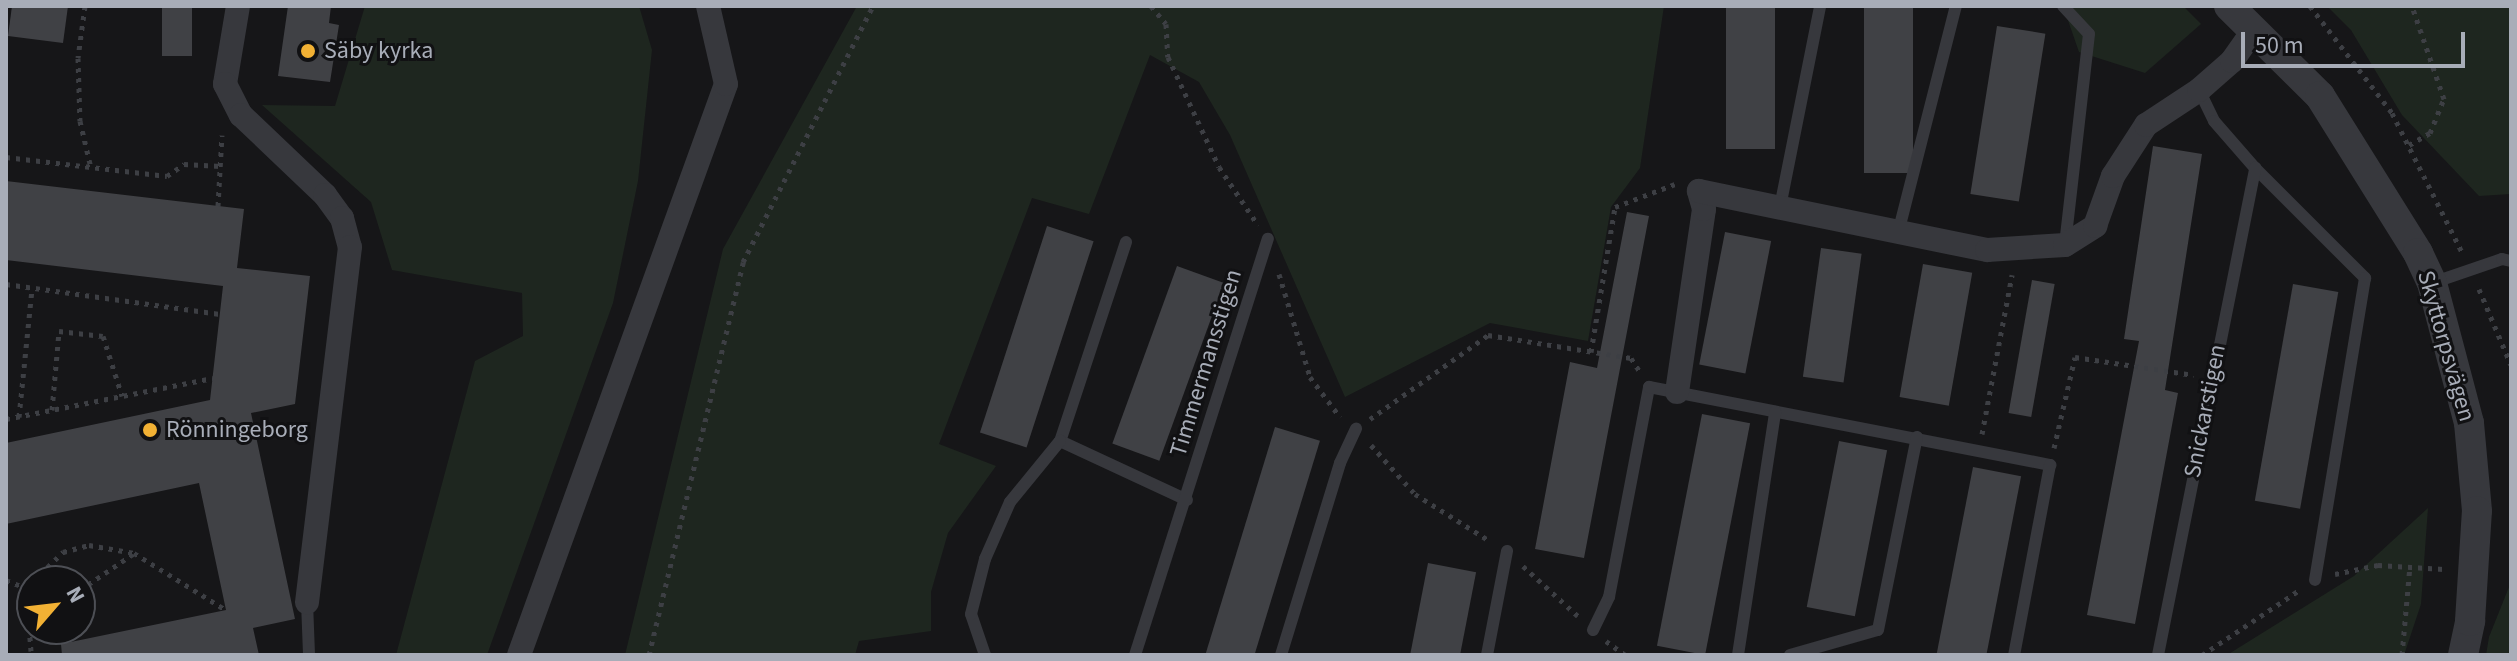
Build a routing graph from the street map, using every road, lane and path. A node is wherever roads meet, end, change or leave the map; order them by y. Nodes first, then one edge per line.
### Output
1 (85, 6) edge
2 (238, 6) edge
3 (708, 6) edge
4 (873, 6) edge
5 (1151, 6) edge
6 (1820, 6) edge
7 (1956, 6) edge
8 (2063, 6) edge
9 (2229, 6) edge
10 (2310, 6) edge
11 (2412, 6) edge
12 (2254, 29) junction
13 (225, 84) junction
14 (2199, 90) junction
15 (2409, 145) junction
16 (6, 157) edge
17 (221, 166) junction
18 (91, 168) junction
19 (2255, 168) junction
20 (1699, 191) junction
21 (218, 206) dead end
22 (1780, 207) junction
23 (1898, 233) junction
24 (1268, 239) junction
25 (1126, 242) dead end
26 (2065, 245) junction
27 (2017, 250) junction
28 (2511, 261) edge
29 (2470, 268) junction
30 (2432, 283) junction
31 (6, 284) edge
32 (32, 288) junction
33 (220, 314) dead end
34 (1591, 352) junction
35 (2511, 365) edge
36 (213, 378) dead end
37 (2211, 378) junction
38 (1649, 387) junction
39 (1677, 392) junction
40 (122, 396) junction
41 (52, 410) junction
42 (1775, 412) junction
43 (19, 417) junction
44 (6, 419) edge
45 (1356, 429) junction
46 (1917, 437) junction
47 (1060, 441) junction
48 (1979, 448) junction
49 (2050, 465) junction
50 (1187, 500) junction
51 (1507, 551) junction
52 (134, 553) junction
53 (50, 565) edge
54 (2410, 566) junction
55 (2453, 570) dead end
56 (96, 579) edge
57 (2315, 580) junction
58 (307, 602) joint
59 (226, 610) dead end
60 (1593, 630) junction
61 (31, 645) edge
62 (31, 651) dead end
63 (309, 655) edge
64 (519, 655) edge
65 (649, 655) edge
66 (985, 655) edge
67 (1135, 655) edge
68 (1281, 655) edge
69 (1487, 655) edge
70 (1625, 655) edge
71 (1738, 655) edge
72 (1790, 655) edge
73 (2014, 655) edge
74 (2158, 655) edge
75 (2202, 655) edge
76 (2402, 655) edge
77 (2463, 655) edge

1 - 18 path
2 - 13 street
3 - 64 street
4 - 65 path
5 - 24 path
6 - 22 lane
7 - 23 lane
8 - 26 lane
9 - 12 street, Skyttorpsvägen
10 - 15 path
11 - 15 path
12 - 14 street
12 - 30 street, Skyttorpsvägen
13 - 17 path
13 - 58 street
14 - 19 lane
14 - 26 street
15 - 29 path
16 - 18 path
17 - 18 path
17 - 21 path
19 - 37 lane, Snickarstigen
19 - 57 lane
20 - 22 street
20 - 34 path
20 - 39 street
22 - 23 street
23 - 27 street
24 - 45 path
24 - 50 lane, Timmermansstigen
25 - 47 lane
26 - 27 street
27 - 48 path
28 - 29 lane
29 - 30 lane
29 - 35 path
30 - 77 street, Skyttorpsvägen, bridge
31 - 32 path
32 - 33 path
32 - 43 path
34 - 38 path
34 - 45 path
36 - 40 path
37 - 49 path
37 - 74 lane, Snickarstigen
38 - 39 lane
38 - 60 lane
39 - 42 lane
40 - 41 path
40 - 41 path
41 - 43 path
42 - 46 lane
42 - 71 lane
43 - 44 path
45 - 51 path
45 - 68 lane
46 - 48 lane
46 - 72 lane
47 - 50 lane, Timmermansstigen
47 - 66 lane
48 - 49 lane
49 - 73 lane
50 - 67 lane, Timmermansstigen
51 - 60 path
51 - 69 lane
52 - 53 path
52 - 56 path
52 - 59 path
54 - 55 path
54 - 57 path
54 - 76 path
57 - 75 path
58 - 63 lane
60 - 70 path
61 - 62 path

